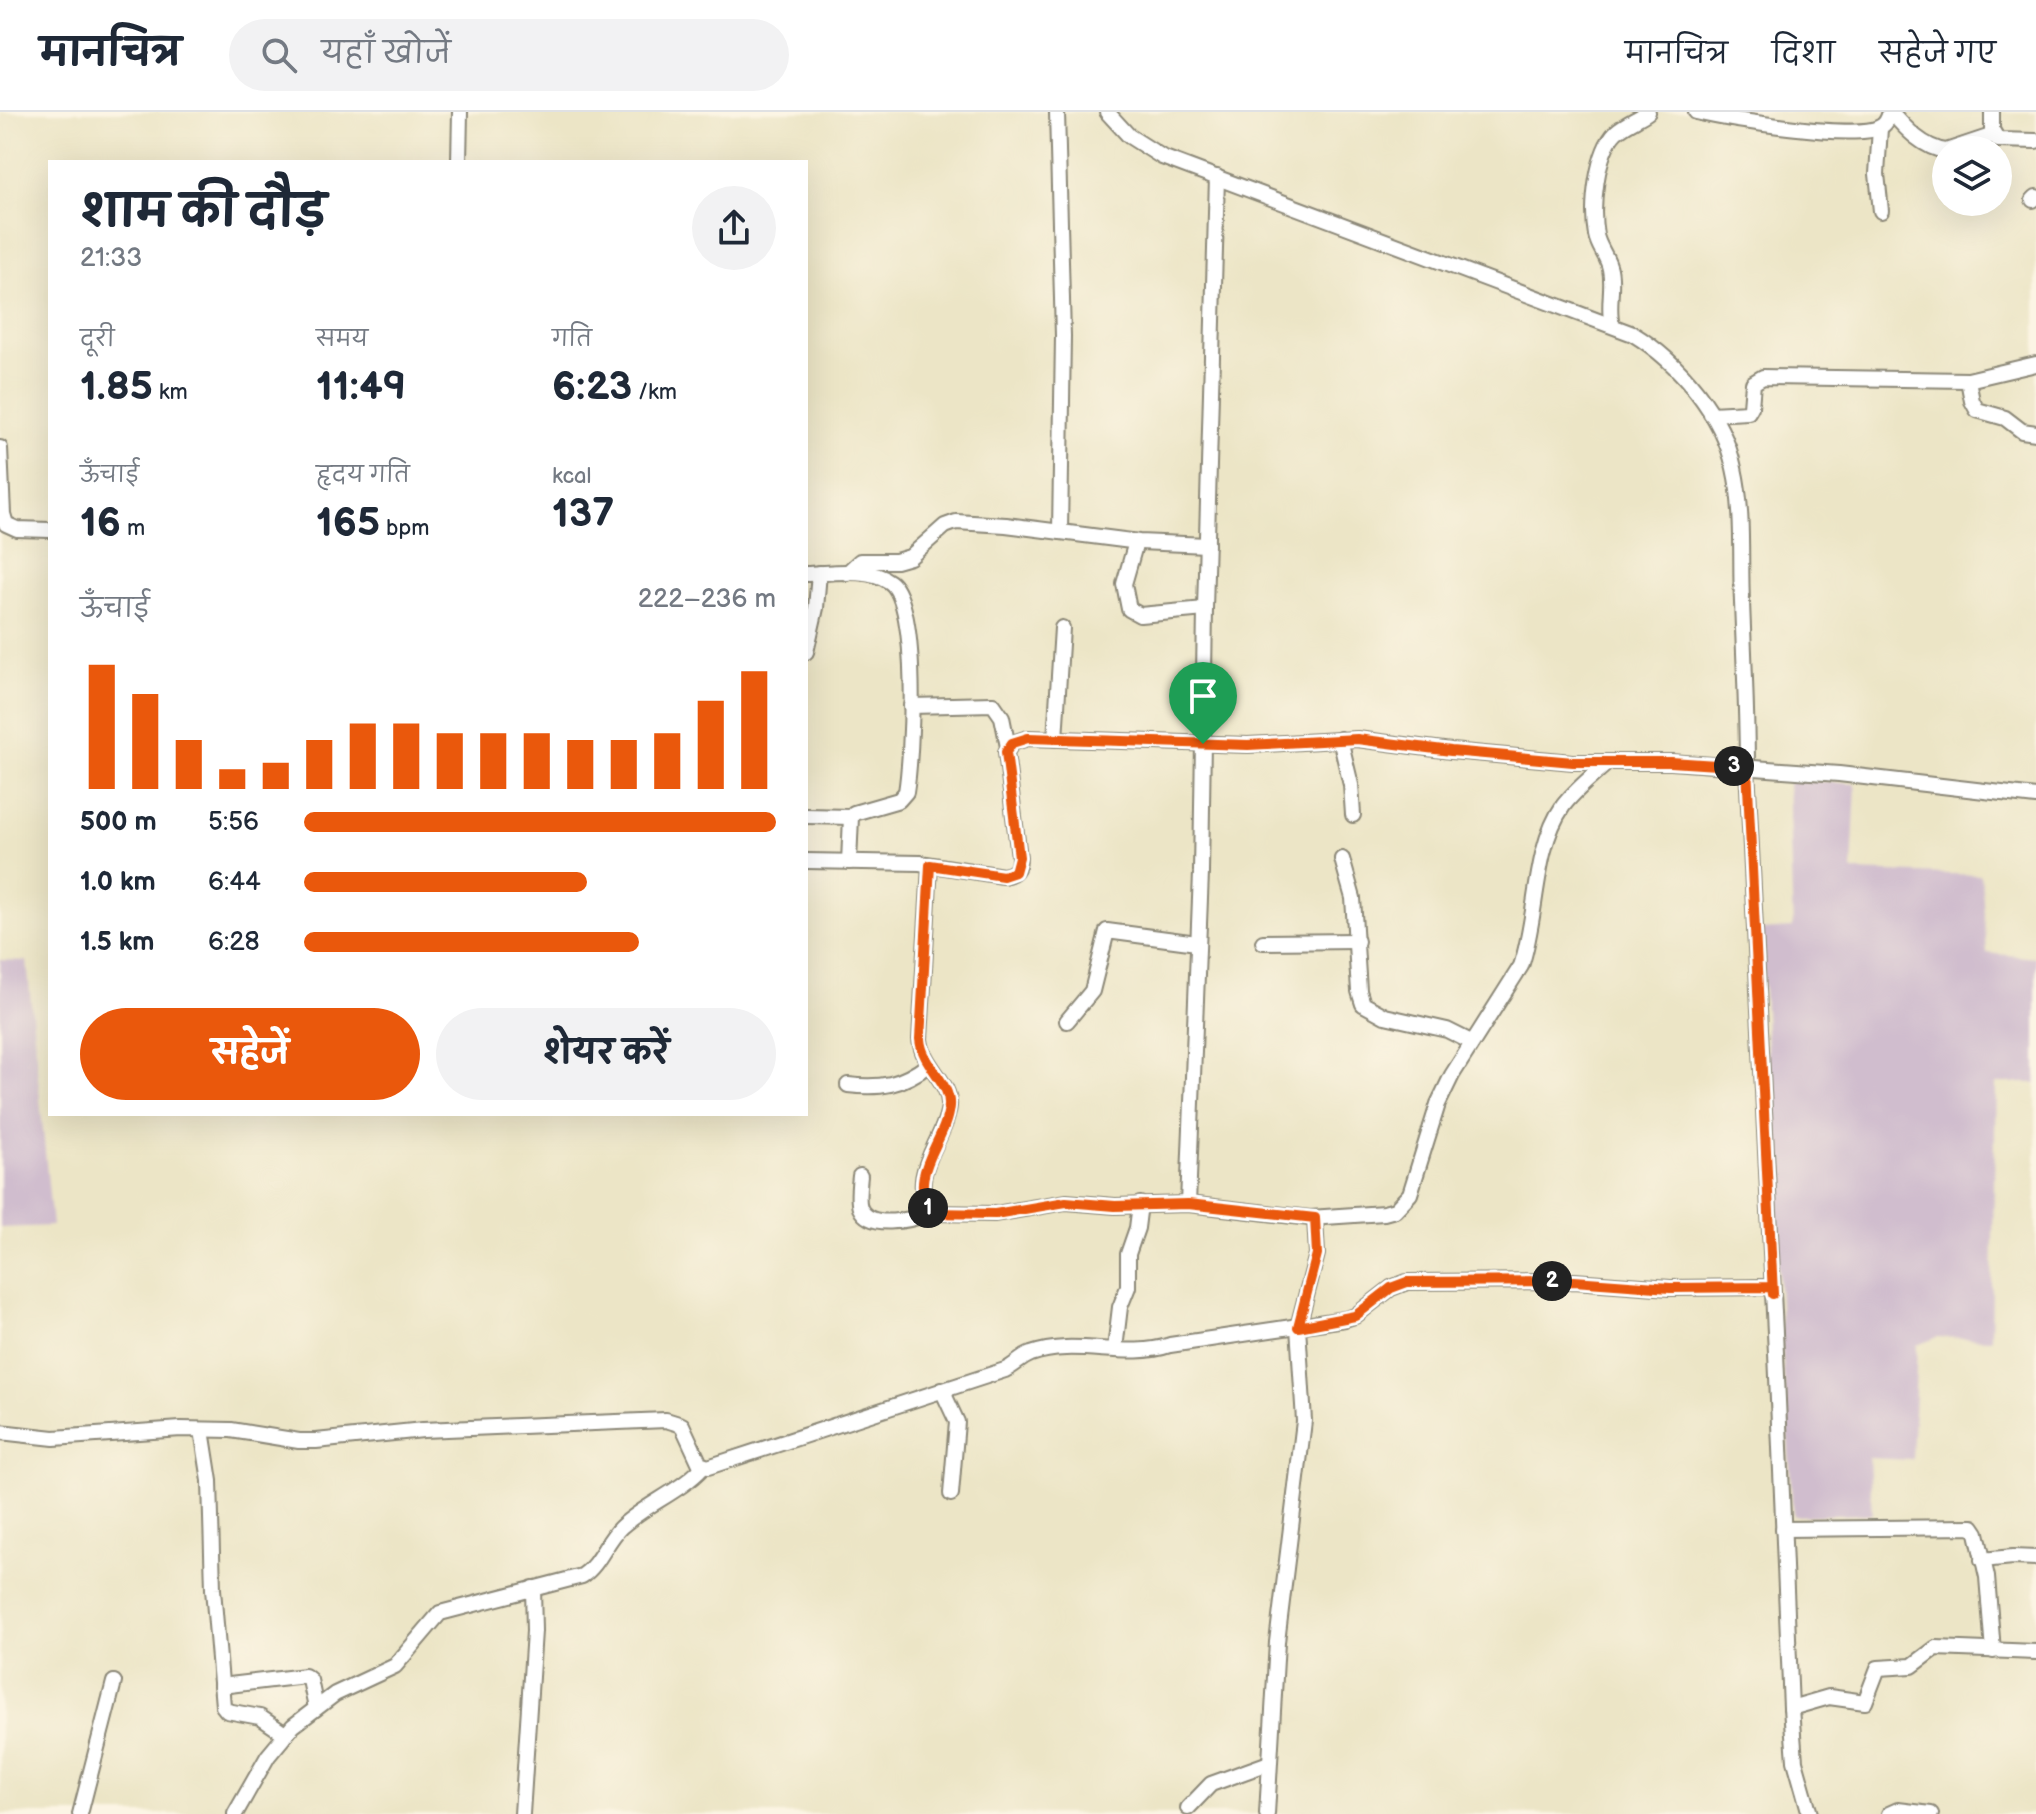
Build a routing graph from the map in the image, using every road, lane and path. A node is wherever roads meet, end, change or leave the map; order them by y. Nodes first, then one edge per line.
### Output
1 (460, 112) edge
2 (1057, 112) edge
3 (1107, 112) edge
4 (1648, 112) edge
5 (1696, 112) edge
6 (1891, 112) edge
7 (1992, 112) edge
8 (1880, 128) junction
9 (1994, 135) junction
10 (1991, 136) edge
11 (2036, 141) edge
12 (1932, 147) edge
13 (459, 160) edge
14 (1217, 177) junction
15 (1881, 211) dead end
16 (1612, 325) junction
17 (2036, 364) edge
18 (1968, 380) junction
19 (1711, 414) junction
20 (2036, 433) edge
21 (0, 448) edge
22 (48, 530) edge
23 (1060, 532) junction
24 (1136, 542) junction
25 (1207, 545) junction
26 (847, 573) junction
27 (813, 574) edge
28 (1205, 609) junction
29 (1062, 628) dead end
30 (808, 644) edge
31 (911, 706) junction
32 (1055, 739) junction
33 (1340, 739) junction
34 (1203, 744) junction
35 (1008, 747) junction
36 (1607, 763) junction
37 (1747, 767) junction
38 (2036, 797) edge
39 (1353, 815) dead end
40 (808, 816) edge
41 (851, 817) junction
42 (1342, 859) dead end
43 (808, 861) edge
44 (849, 862) junction
45 (930, 865) junction
46 (1357, 941) junction
47 (1263, 942) dead end
48 (1197, 943) junction
49 (1067, 1021) dead end
50 (1471, 1042) junction
51 (928, 1065) junction
52 (848, 1085) dead end
53 (860, 1176) dead end
54 (1140, 1204) junction
55 (1188, 1204) junction
56 (931, 1213) junction
57 (1315, 1218) junction
58 (1770, 1289) junction
59 (1298, 1327) junction
60 (1115, 1349) junction
61 (942, 1390) junction
62 (202, 1430) junction
63 (0, 1432) edge
64 (703, 1467) junction
65 (951, 1494) dead end
66 (1783, 1529) junction
67 (2036, 1558) edge
68 (1982, 1560) junction
69 (533, 1588) junction
70 (1993, 1651) junction
71 (2036, 1652) edge
72 (114, 1682) dead end
73 (221, 1686) junction
74 (316, 1708) junction
75 (1791, 1708) junction
76 (285, 1734) junction
77 (1269, 1763) junction
78 (1188, 1808) dead end
79 (80, 1814) edge
80 (235, 1814) edge
81 (522, 1814) edge
82 (1267, 1814) edge
83 (1810, 1814) edge
84 (1889, 1814) edge
85 (1931, 1814) edge

1 - 13 street
2 - 23 street
3 - 14 street
4 - 16 street
5 - 8 street
6 - 8 street
6 - 12 street
7 - 9 street
8 - 15 street
9 - 10 street
9 - 11 street
14 - 16 street
14 - 25 street
16 - 19 street
17 - 18 street
18 - 19 street
18 - 20 street
19 - 37 street
21 - 22 street
23 - 24 street
23 - 26 street
24 - 25 street
24 - 28 street
25 - 28 street
26 - 27 street
26 - 31 street
27 - 30 street
28 - 34 street
29 - 32 street
31 - 35 street
31 - 41 street
32 - 34 street
32 - 35 street
33 - 34 street
33 - 36 street
33 - 39 street
34 - 48 street
35 - 45 street
36 - 37 street
36 - 50 street
37 - 38 street
37 - 58 street
40 - 41 street
41 - 44 street
42 - 46 street
43 - 44 street
44 - 45 street
45 - 51 street
46 - 47 street
46 - 50 street
48 - 49 street
48 - 55 street
50 - 57 street
51 - 52 street
51 - 56 street
53 - 56 street
54 - 55 street
54 - 56 street
54 - 60 street
55 - 57 street
57 - 59 street
58 - 59 street
58 - 66 street
59 - 60 street
59 - 77 street
60 - 61 street
61 - 64 street
61 - 65 street
62 - 63 street
62 - 64 street
62 - 73 street
64 - 69 street
66 - 68 street
66 - 75 street
67 - 68 street
68 - 70 street
69 - 74 street
69 - 81 street
70 - 71 street
70 - 75 street
72 - 79 street
73 - 74 street
73 - 76 street
74 - 76 street
75 - 83 street
76 - 80 street
77 - 78 street
77 - 82 street
84 - 85 street

